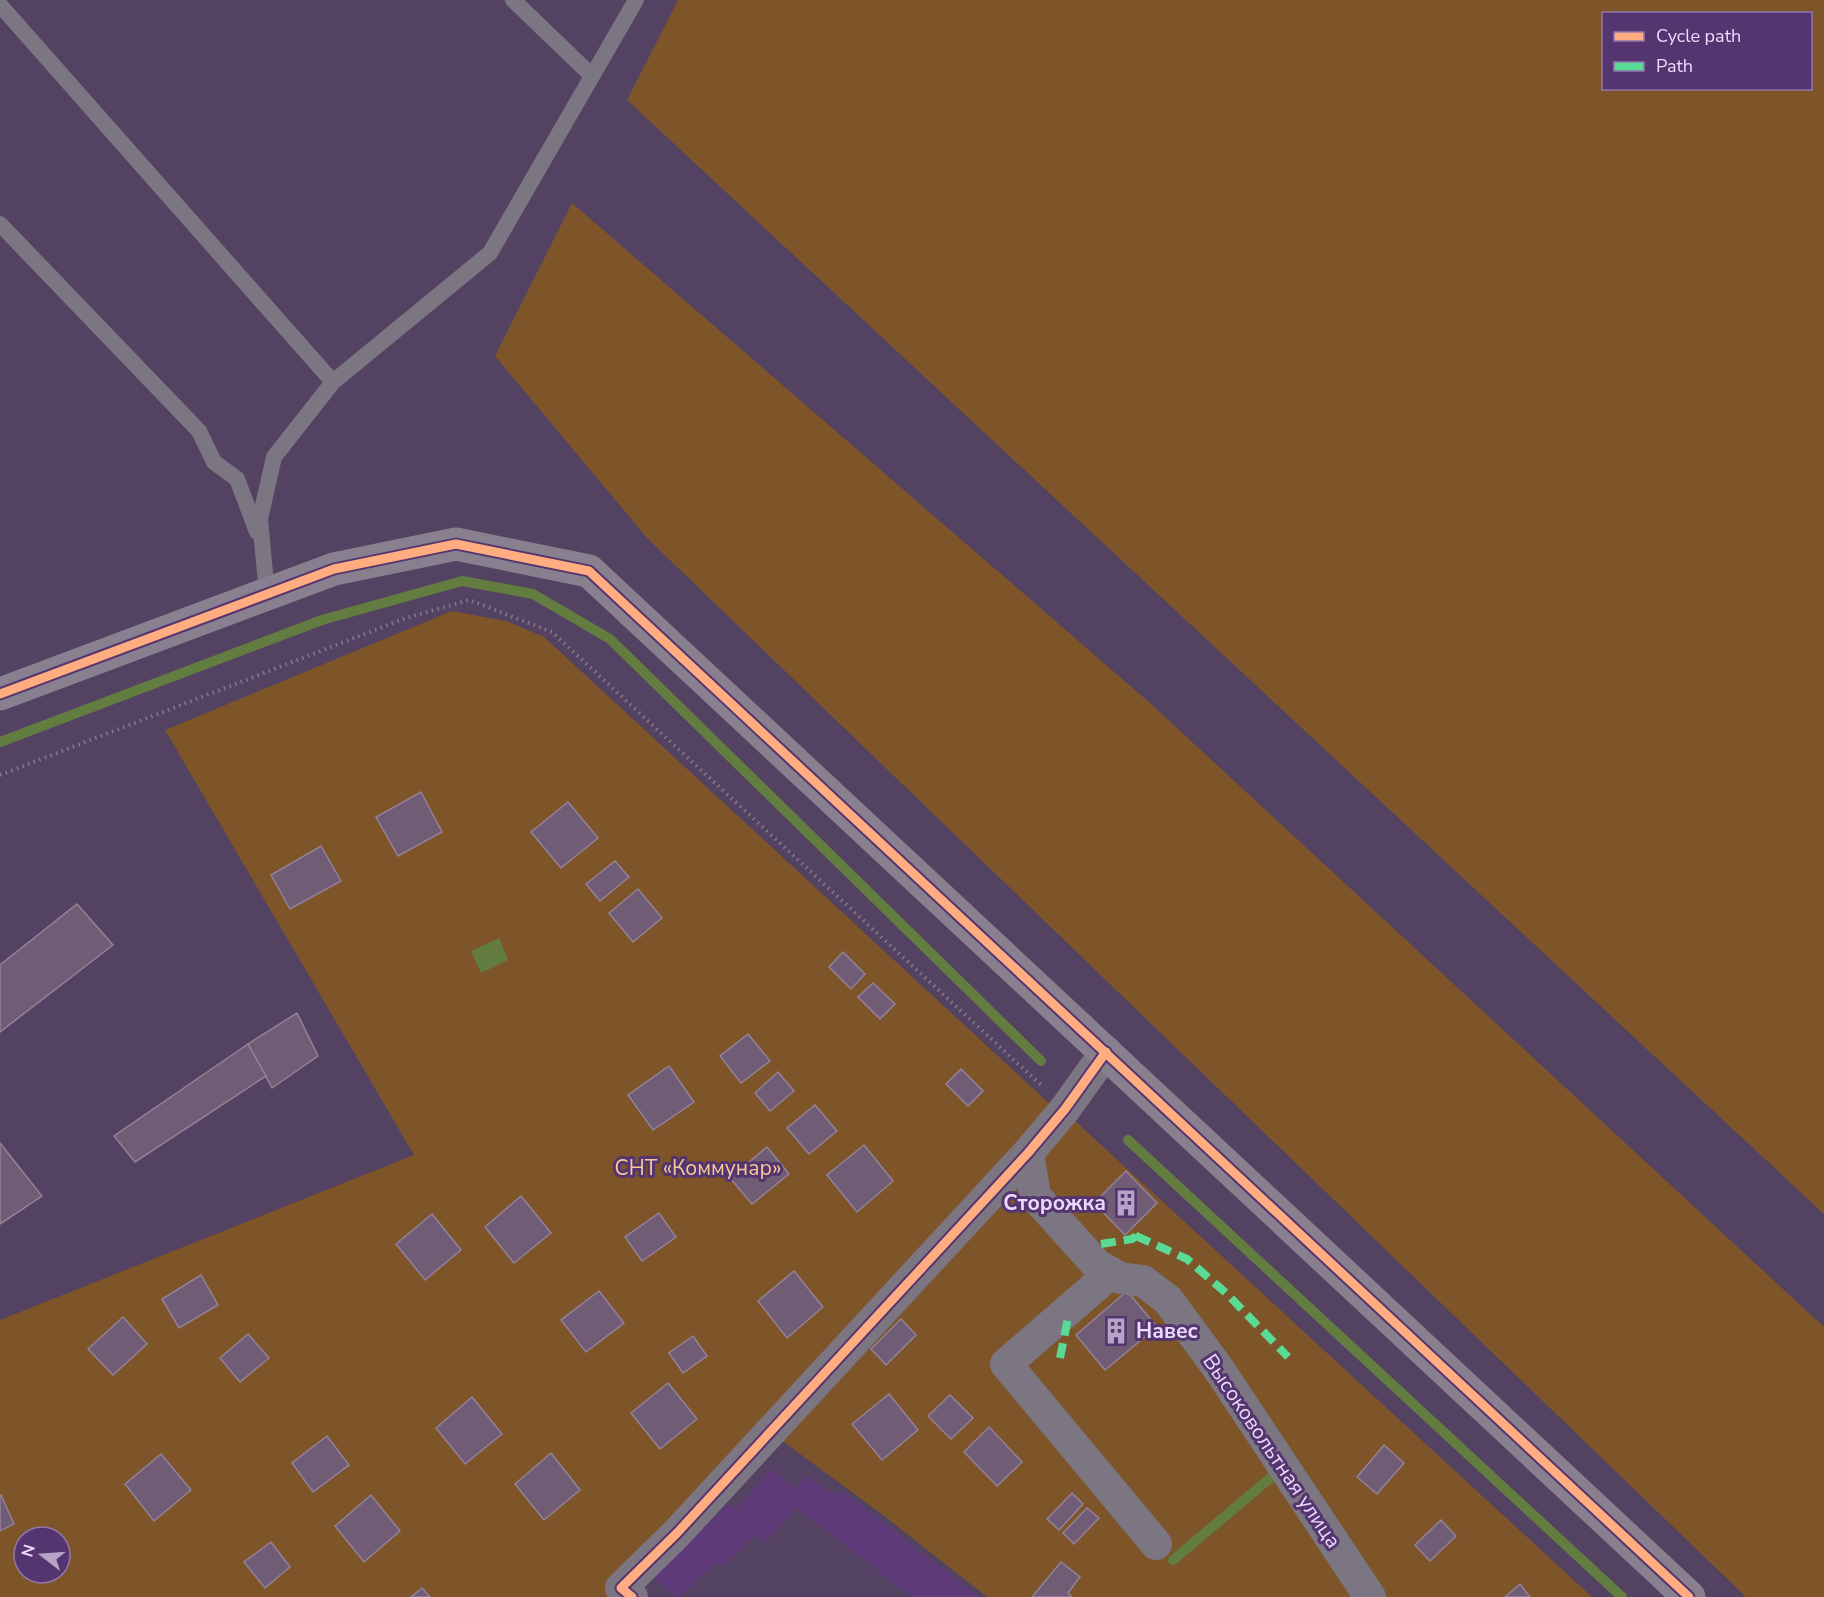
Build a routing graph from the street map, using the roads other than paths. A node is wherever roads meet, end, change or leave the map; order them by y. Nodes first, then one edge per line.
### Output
1 (513, 0) edge
2 (636, 0) edge
3 (0, 5) edge
4 (591, 75) junction
5 (0, 224) edge
6 (333, 382) junction
7 (263, 547) junction
8 (267, 594) junction
9 (0, 694) edge
10 (1106, 1052) junction
11 (1028, 1153) junction
12 (1111, 1273) junction
13 (1156, 1544) dead end
14 (627, 1593) edge
15 (1370, 1597) edge
16 (1689, 1597) edge

1 - 4 lane
2 - 4 lane
3 - 6 lane
4 - 6 lane
5 - 7 lane
6 - 7 lane
7 - 8 lane
8 - 9 street
8 - 10 street
10 - 11 street
10 - 16 street
11 - 12 street, Высоковольтная улица
11 - 14 street
12 - 13 street
12 - 15 street, Высоковольтная улица

